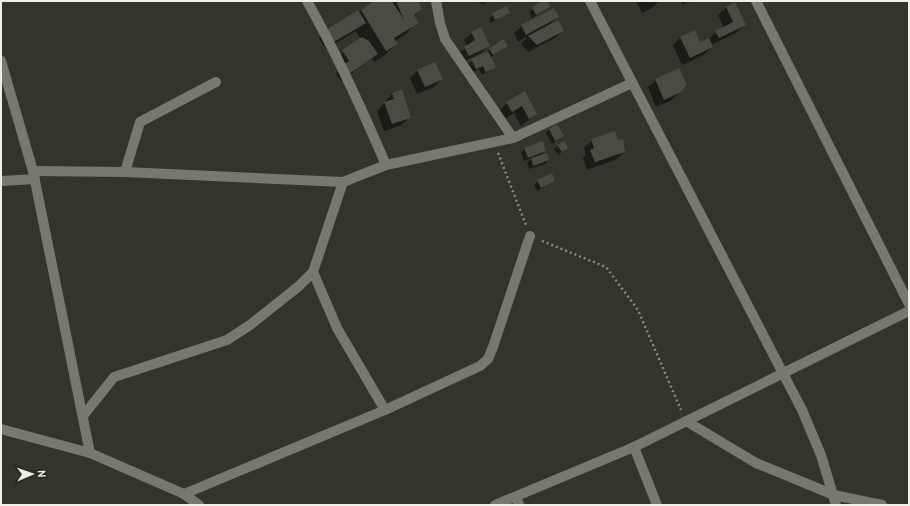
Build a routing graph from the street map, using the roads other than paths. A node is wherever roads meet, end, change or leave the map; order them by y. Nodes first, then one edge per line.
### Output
1 (307, 1) edge
2 (436, 1) edge
3 (590, 1) edge
4 (756, 1) edge
5 (1, 61) edge
6 (216, 82) dead end
7 (632, 83) junction
8 (513, 138) junction
9 (386, 165) junction
10 (125, 172) junction
11 (34, 175) junction
12 (1, 181) edge
13 (343, 182) junction
14 (530, 236) road end
15 (313, 272) junction
16 (909, 304) edge
17 (909, 311) edge
18 (782, 372) junction
19 (385, 410) junction
20 (83, 416) junction
21 (686, 421) junction
22 (1, 429) edge
23 (634, 447) junction
24 (90, 453) junction
25 (184, 494) junction
26 (834, 495) junction
27 (517, 501) edge
28 (199, 505) edge
29 (495, 505) edge
30 (657, 505) edge
31 (836, 505) edge
32 (882, 505) edge

1 - 9 street
2 - 8 street
3 - 7 street
4 - 16 street
5 - 11 street
6 - 10 street
7 - 8 street
7 - 18 street
8 - 9 street
9 - 13 street
10 - 11 street
10 - 13 street
11 - 12 street
11 - 20 street
13 - 15 street
14 - 19 street
15 - 19 street
15 - 20 street
17 - 18 street
18 - 21 street
18 - 26 street
19 - 25 street
20 - 24 street
21 - 23 street
21 - 26 street
22 - 24 street
23 - 27 street
23 - 30 street
24 - 25 street
25 - 28 street
26 - 31 street
26 - 32 street
27 - 29 street

